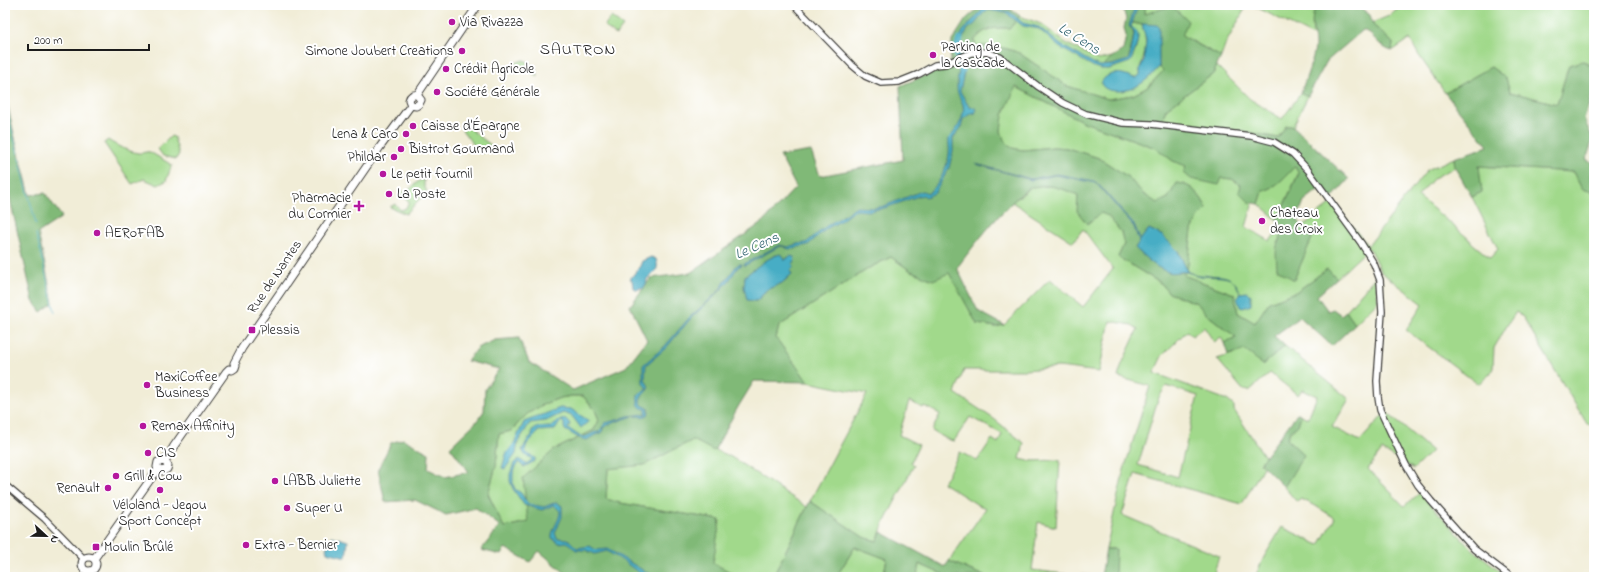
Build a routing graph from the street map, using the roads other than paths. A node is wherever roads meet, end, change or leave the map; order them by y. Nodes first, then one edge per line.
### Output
1 (478, 5) edge
2 (793, 5) edge
3 (5, 485) edge
4 (84, 559) junction
5 (94, 560) junction
6 (82, 573) edge
7 (1511, 577) edge

1 - 5 main road, Rue de Nantes
2 - 7 street
3 - 4 street
4 - 5 main road
4 - 6 main road
5 - 6 main road

